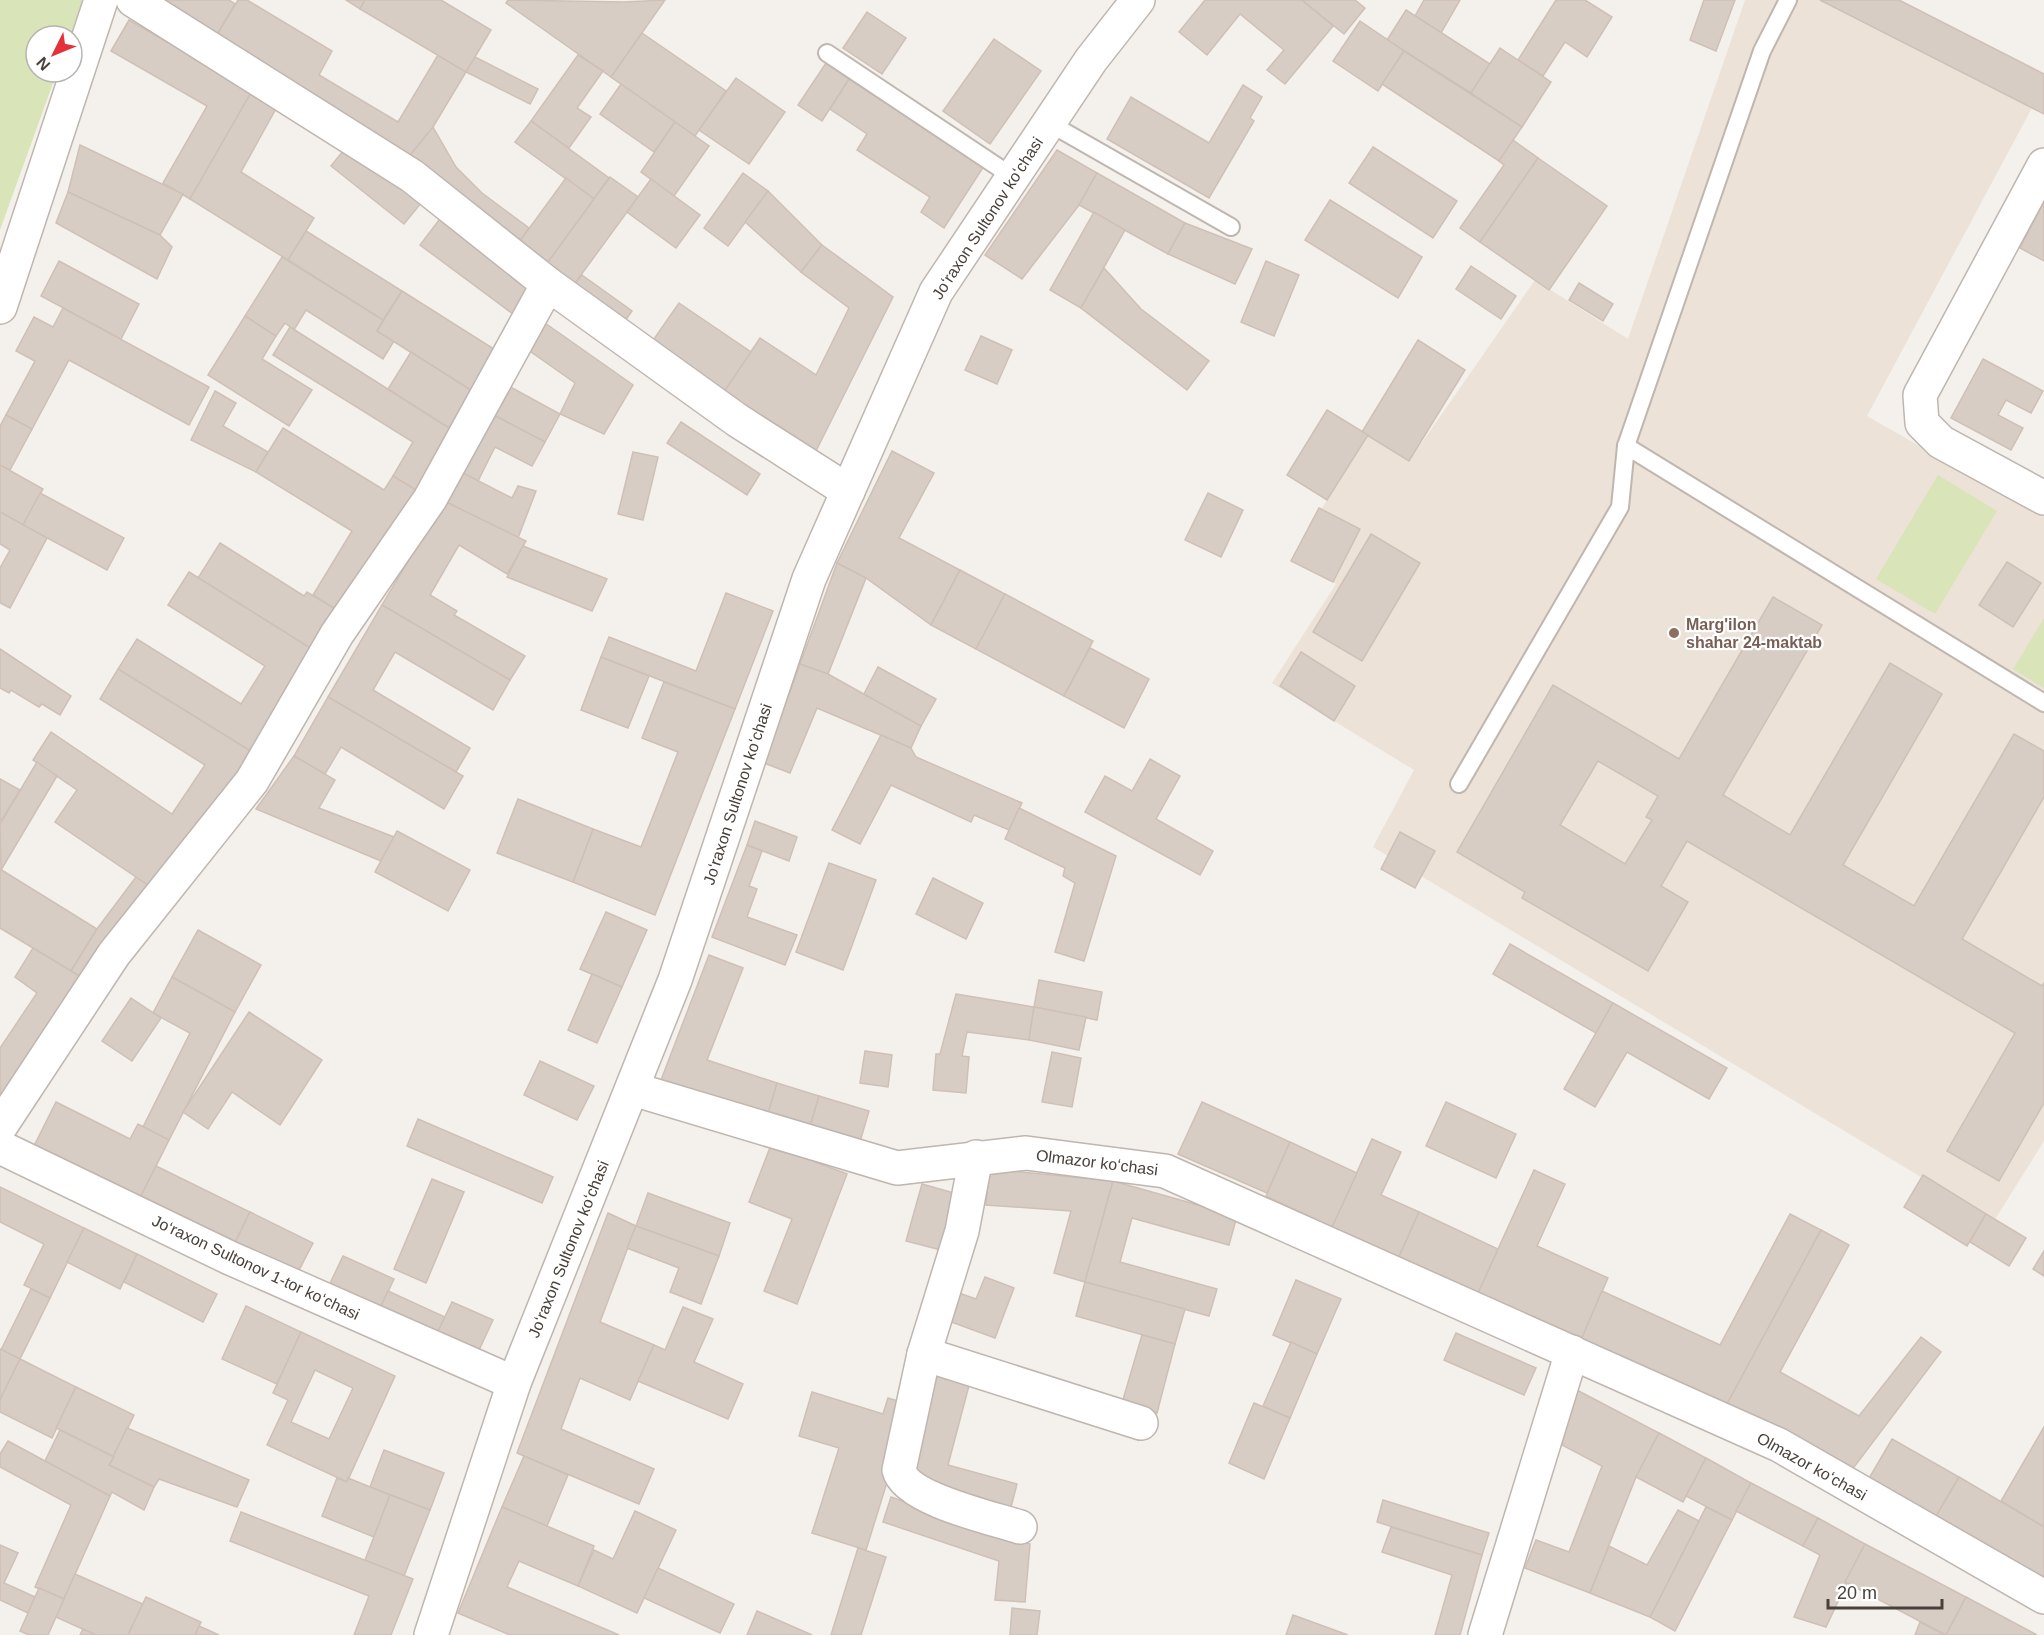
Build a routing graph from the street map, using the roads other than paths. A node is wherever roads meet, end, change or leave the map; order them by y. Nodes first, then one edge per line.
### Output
1 (101, 0) edge
2 (133, 0) edge
3 (1788, 0) edge
4 (1127, 4) edge
5 (827, 53) dead end
6 (1049, 123) junction
7 (2044, 165) edge
8 (1013, 177) junction
9 (1231, 227) dead end
10 (548, 284) junction
11 (0, 307) edge
12 (1626, 446) junction
13 (848, 491) junction
14 (2044, 498) edge
15 (2044, 703) edge
16 (1459, 784) dead end
17 (633, 1089) junction
18 (0, 1126) edge
19 (0, 1147) edge
20 (976, 1157) junction
21 (1572, 1352) junction
22 (924, 1354) junction
23 (514, 1383) junction
24 (1141, 1423) dead end
25 (1020, 1527) dead end
26 (2044, 1597) edge
27 (431, 1635) edge
28 (1485, 1635) edge

1 - 11 street
2 - 10 street
3 - 12 lane
4 - 6 street, Joʻraxon Sultonov koʻchasi
5 - 8 lane
6 - 8 street, Joʻraxon Sultonov koʻchasi
6 - 9 lane
7 - 14 street
8 - 13 street, Joʻraxon Sultonov koʻchasi
10 - 13 street
10 - 18 street
12 - 15 lane
12 - 16 lane
13 - 17 street, Joʻraxon Sultonov koʻchasi
17 - 20 street, Olmazor koʻchasi
17 - 23 street, Joʻraxon Sultonov koʻchasi
19 - 23 street, Jo‘raxon Sultonov 1-tor ko‘chasi
20 - 21 street, Olmazor koʻchasi
20 - 22 street
21 - 26 street, Olmazor koʻchasi
21 - 28 street
22 - 24 street
22 - 25 street
23 - 27 street, Joʻraxon Sultonov koʻchasi

